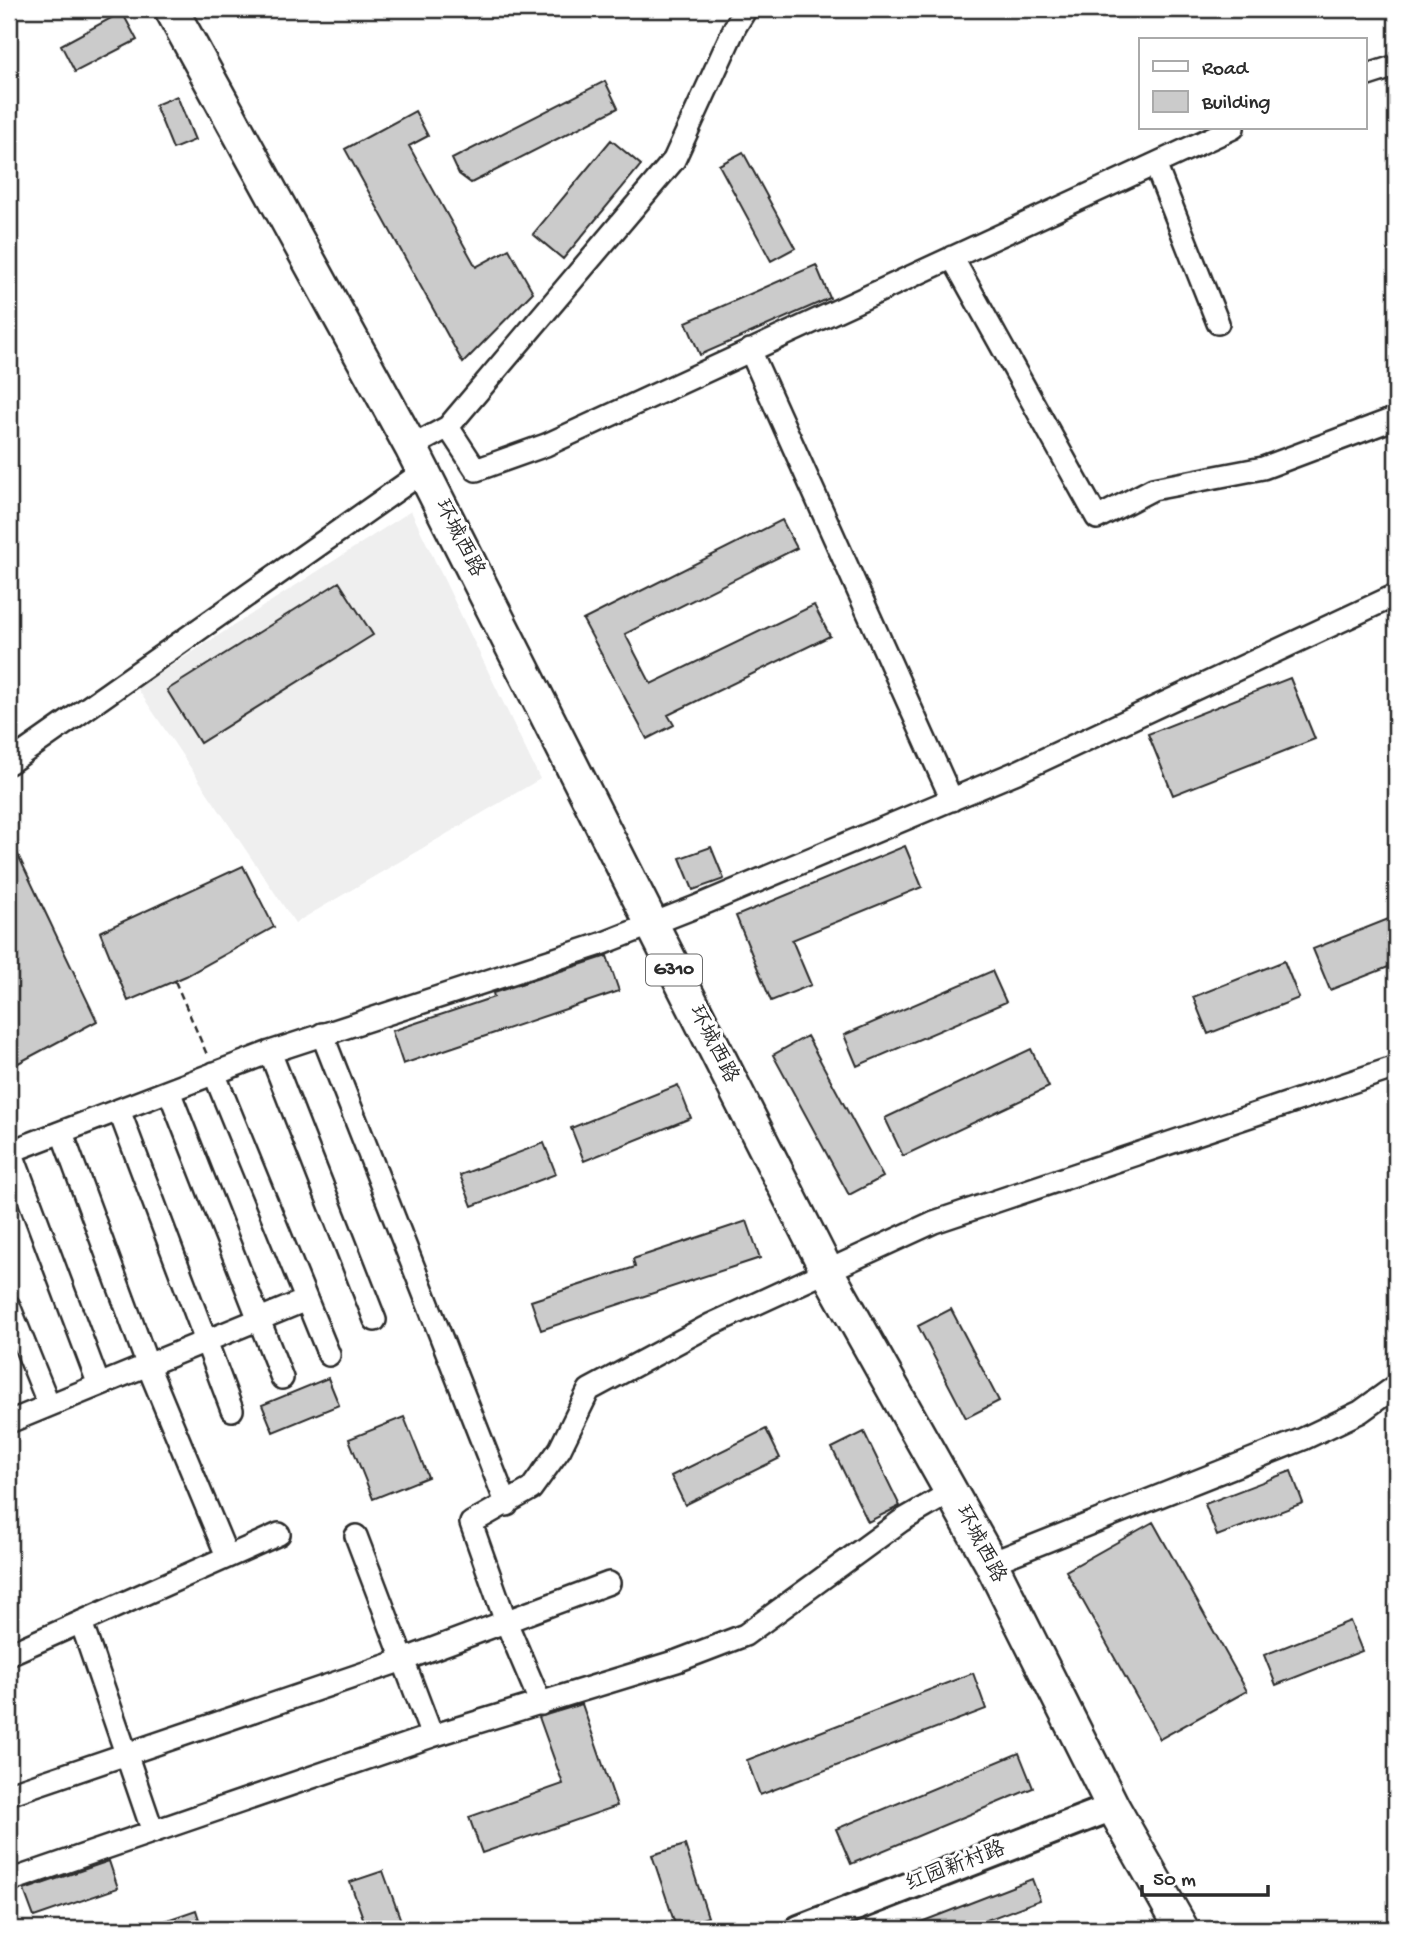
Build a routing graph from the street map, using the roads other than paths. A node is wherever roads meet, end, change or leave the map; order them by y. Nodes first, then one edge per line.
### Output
1 (171, 9) edge
2 (746, 9) edge
3 (1396, 66) edge
4 (1366, 76) edge
5 (1229, 130) edge
6 (1155, 164) junction
7 (952, 257) junction
8 (1218, 323) dead end
9 (750, 350) junction
10 (1396, 418) edge
11 (449, 427) junction
12 (418, 459) junction
13 (1396, 595) edge
14 (9, 763) edge
15 (952, 800) junction
16 (650, 923) junction
17 (322, 1034) junction
18 (270, 1052) junction
19 (1396, 1066) edge
20 (214, 1073) junction
21 (169, 1091) junction
22 (119, 1111) junction
23 (61, 1133) junction
24 (10, 1152) edge
25 (827, 1271) junction
26 (306, 1300) junction
27 (9, 1306) edge
28 (259, 1320) junction
29 (376, 1320) dead end
30 (206, 1342) junction
31 (328, 1355) dead end
32 (148, 1366) junction
33 (282, 1378) dead end
34 (99, 1385) junction
35 (1396, 1386) edge
36 (49, 1405) junction
37 (232, 1410) dead end
38 (9, 1422) edge
39 (951, 1492) junction
40 (507, 1505) junction
41 (279, 1534) dead end
42 (356, 1536) dead end
43 (227, 1556) junction
44 (990, 1563) junction
45 (608, 1583) dead end
46 (81, 1622) junction
47 (506, 1622) junction
48 (9, 1654) edge
49 (403, 1660) junction
50 (541, 1704) junction
51 (432, 1736) junction
52 (127, 1755) junction
53 (9, 1794) edge
54 (1113, 1807) junction
55 (153, 1832) junction
56 (9, 1881) edge
57 (799, 1929) edge
58 (1182, 1929) edge

1 - 12 highway, 环城西路 / G310
2 - 11 street
3 - 4 street
5 - 6 street
6 - 7 street
6 - 8 street
7 - 9 street
7 - 10 street
9 - 11 street
9 - 15 street
11 - 12 street
12 - 14 street
12 - 16 highway, 环城西路 / G310
13 - 15 street
15 - 16 street
16 - 17 street
16 - 25 highway, 环城西路 / G310
17 - 18 street
17 - 40 street
18 - 20 street
18 - 29 street
19 - 25 street
20 - 21 street
20 - 26 street
21 - 22 street
21 - 28 street
22 - 23 street
22 - 30 street
23 - 24 street
23 - 32 street
24 - 34 street
25 - 39 highway, 环城西路 / G310
25 - 40 street
26 - 28 street
26 - 31 street
27 - 36 street
28 - 30 street
28 - 33 street
30 - 32 street
30 - 37 street
32 - 34 street
32 - 43 street
34 - 36 street
35 - 44 street
36 - 38 street
39 - 44 highway, 环城西路 / G310
39 - 50 street
40 - 47 street
41 - 43 street
42 - 49 street
43 - 46 street
44 - 54 highway, 环城西路 / G310
45 - 47 street
46 - 48 street
46 - 52 street
47 - 49 street
47 - 50 street
49 - 51 street
49 - 52 street
50 - 51 street
51 - 55 street
52 - 53 street
52 - 55 street
54 - 57 main road, 红园新村路
54 - 58 highway, 环城西路 / G310
55 - 56 street

